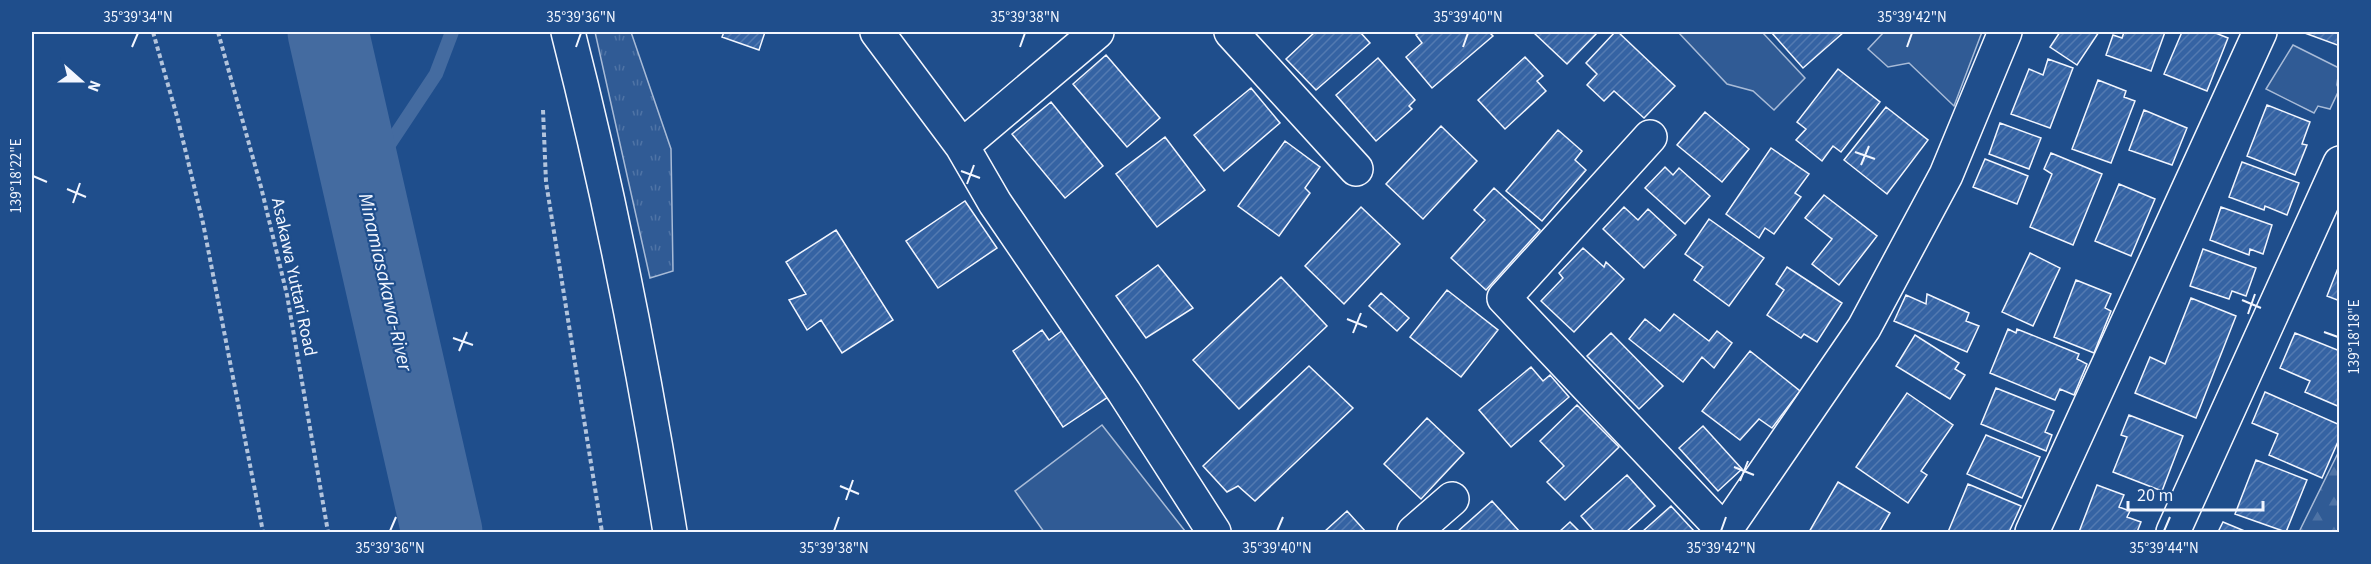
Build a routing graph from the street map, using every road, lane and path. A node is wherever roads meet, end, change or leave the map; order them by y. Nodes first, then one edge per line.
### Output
1 (153, 32) edge
2 (218, 32) edge
3 (568, 32) edge
4 (877, 32) edge
5 (1097, 32) edge
6 (1231, 32) edge
7 (2005, 32) edge
8 (2260, 32) edge
9 (543, 101) dead end
10 (1650, 137) dead end
11 (962, 146) junction
12 (2340, 163) edge
13 (1356, 169) dead end
14 (1452, 499) dead end
15 (263, 532) edge
16 (328, 532) edge
17 (602, 532) edge
18 (670, 532) edge
19 (1214, 532) edge
20 (1414, 532) edge
21 (1725, 532) edge
22 (2032, 532) edge
23 (2173, 532) edge

1 - 15 path
2 - 16 path, Asakawa Yuttari Road
3 - 18 street
4 - 11 street
5 - 11 street
6 - 13 street
7 - 21 street
8 - 22 street
9 - 17 path
10 - 21 street
11 - 19 street
12 - 23 street
14 - 20 street

